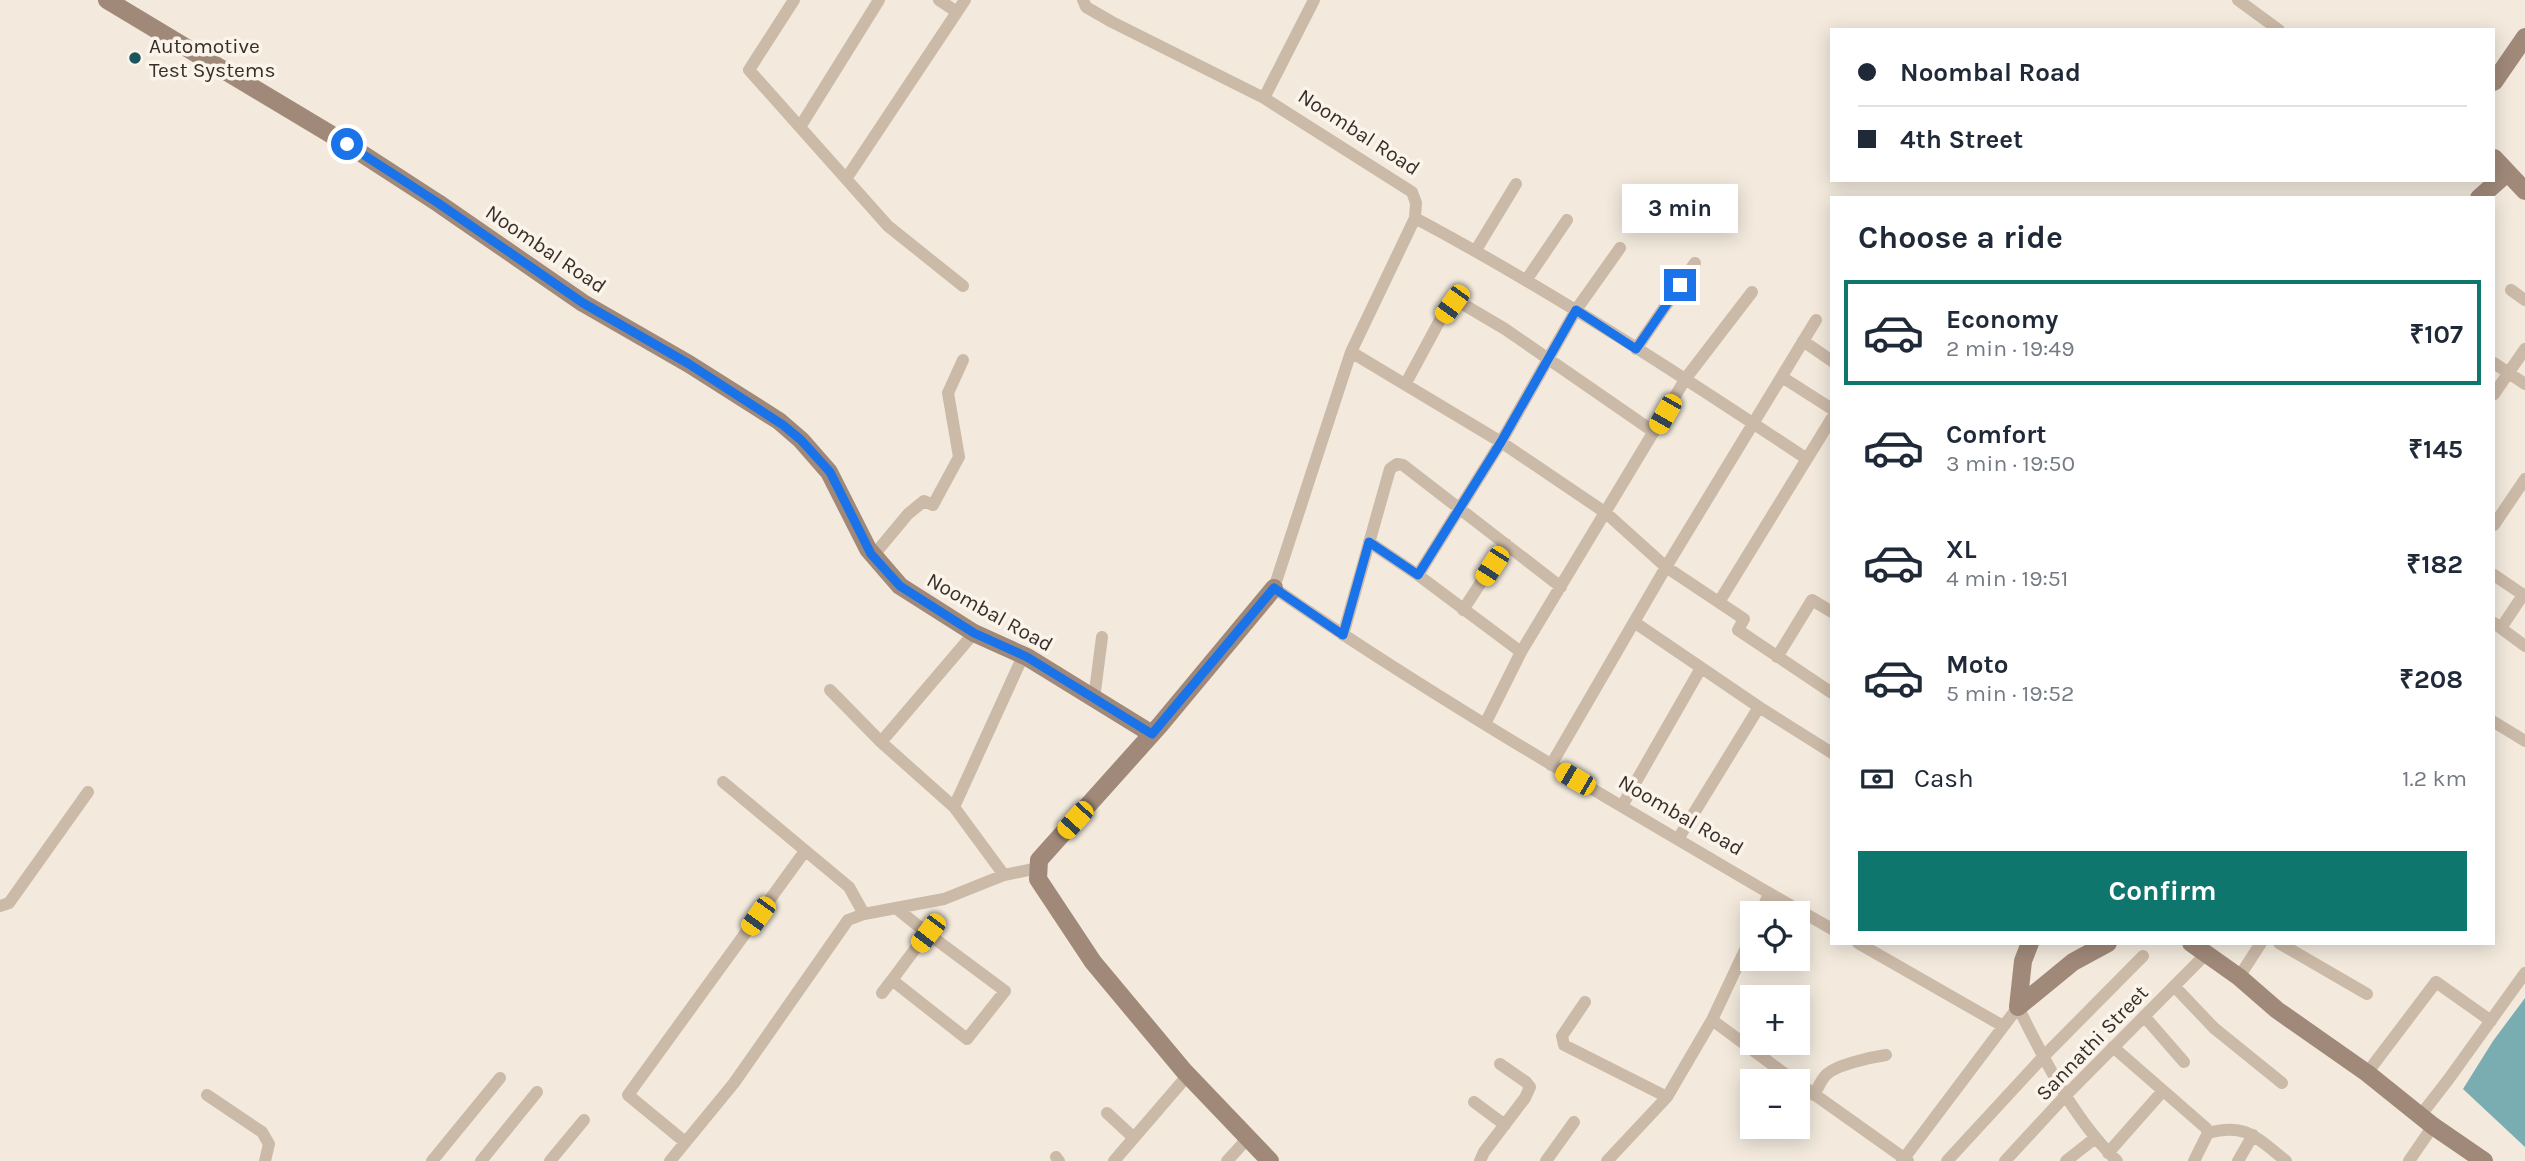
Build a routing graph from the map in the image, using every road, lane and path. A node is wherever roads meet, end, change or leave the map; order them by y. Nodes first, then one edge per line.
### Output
1 (107, 0) edge
2 (794, 0) edge
3 (879, 0) edge
4 (939, 0) edge
5 (965, 0) edge
6 (1083, 0) edge
7 (1314, 0) edge
8 (2238, 0) edge
9 (957, 12) junction
10 (2276, 28) edge
11 (2525, 37) edge
12 (2495, 81) edge
13 (1264, 98) junction
14 (800, 127) junction
15 (2495, 159) edge
16 (2507, 173) junction
17 (846, 179) junction
18 (1516, 184) dead end
19 (2525, 191) edge
20 (2481, 196) edge
21 (1415, 218) junction
22 (1567, 220) dead end
23 (1620, 248) dead end
24 (1475, 250) junction
25 (1695, 263) dead end
26 (1528, 279) junction
27 (963, 286) dead end
28 (2511, 290) dead end
29 (1752, 292) dead end
30 (2525, 300) edge
31 (1576, 310) junction
32 (1816, 320) dead end
33 (1803, 341) junction
34 (1636, 349) junction
35 (2525, 349) edge
36 (1351, 352) junction
37 (963, 360) dead end
38 (1548, 360) junction
39 (1830, 360) edge
40 (2495, 364) edge
41 (2508, 373) junction
42 (1782, 377) junction
43 (1686, 378) junction
44 (1406, 383) junction
45 (2525, 384) edge
46 (2495, 392) edge
47 (1830, 408) edge
48 (1830, 421) edge
49 (1754, 423) junction
50 (1654, 432) junction
51 (1501, 442) junction
52 (1807, 459) junction
53 (2525, 479) edge
54 (1458, 509) junction
55 (1606, 513) junction
56 (2495, 524) edge
57 (1369, 542) junction
58 (1506, 544) junction
59 (873, 556) junction
60 (1666, 567) junction
61 (1418, 575) junction
62 (2495, 576) edge
63 (1561, 587) junction
64 (1274, 588) junction
65 (2524, 596) edge
66 (1719, 602) junction
67 (1464, 610) junction
68 (1830, 611) edge
69 (1634, 622) junction
70 (2498, 626) edge
71 (974, 633) junction
72 (1343, 635) junction
73 (1102, 637) dead end
74 (2525, 646) edge
75 (1521, 652) junction
76 (1023, 656) junction
77 (1777, 657) junction
78 (1701, 668) junction
79 (830, 690) dead end
80 (1830, 692) edge
81 (1094, 699) junction
82 (1759, 707) junction
83 (2495, 723) edge
84 (1485, 724) junction
85 (1152, 734) junction
86 (2525, 741) edge
87 (881, 742) junction
88 (1830, 751) edge
89 (1551, 765) junction
90 (723, 782) dead end
91 (88, 792) dead end
92 (1622, 806) junction
93 (954, 807) junction
94 (1678, 839) junction
95 (806, 851) junction
96 (1038, 868) junction
97 (1004, 875) junction
98 (1769, 893) junction
99 (1766, 901) edge
100 (0, 906) edge
101 (896, 908) junction
102 (864, 914) junction
103 (1830, 928) edge
104 (928, 933) junction
105 (1861, 945) edge
106 (2029, 945) edge
107 (2083, 945) edge
108 (2104, 945) edge
109 (2194, 945) edge
110 (2260, 945) edge
111 (2282, 945) edge
112 (2207, 953) junction
113 (2143, 956) dead end
114 (1740, 960) edge
115 (2073, 962) junction
116 (2525, 973) edge
117 (2239, 976) junction
118 (892, 981) junction
119 (2174, 986) junction
120 (883, 993) dead end
121 (2367, 994) dead end
122 (1585, 1002) dead end
123 (2018, 1007) junction
124 (2144, 1016) junction
125 (1713, 1020) junction
126 (2491, 1021) junction
127 (2003, 1026) junction
128 (2113, 1047) junction
129 (1886, 1055) dead end
130 (2043, 1057) junction
131 (2184, 1062) dead end
132 (1500, 1064) dead end
133 (1779, 1069) edge
134 (2367, 1073) junction
135 (1188, 1075) junction
136 (500, 1079) dead end
137 (2282, 1083) dead end
138 (537, 1092) dead end
139 (1810, 1092) edge
140 (2161, 1093) dead end
141 (207, 1095) dead end
142 (1814, 1095) junction
143 (2066, 1095) junction
144 (1667, 1097) junction
145 (1474, 1102) dead end
146 (1107, 1113) dead end
147 (584, 1119) dead end
148 (2426, 1121) junction
149 (1574, 1122) dead end
150 (1505, 1125) junction
151 (2208, 1133) junction
152 (2253, 1135) junction
153 (1134, 1138) junction
154 (1248, 1138) junction
155 (2094, 1139) junction
156 (685, 1142) junction
157 (2113, 1157) edge
158 (1613, 1159) edge
159 (1905, 1160) edge
160 (265, 1161) edge
161 (432, 1161) edge
162 (481, 1161) edge
163 (550, 1161) edge
164 (670, 1161) edge
165 (1114, 1161) edge
166 (1227, 1161) edge
167 (1270, 1161) edge
168 (1480, 1161) edge
169 (1546, 1161) edge
170 (1947, 1161) edge
171 (2006, 1161) edge
172 (2066, 1161) edge
173 (2194, 1161) edge
174 (2238, 1161) edge
175 (2286, 1161) edge
176 (2409, 1161) edge
177 (2484, 1161) edge

1 - 59 street, Noombal Road
2 - 14 street
3 - 14 street
4 - 9 street
5 - 9 street
6 - 13 street, Noombal Road
7 - 13 street
8 - 10 street
9 - 17 street
11 - 12 street
13 - 21 street, Noombal Road
14 - 17 street
15 - 16 street
16 - 19 street
16 - 20 street
17 - 27 street
18 - 24 street
21 - 24 street
21 - 36 street
22 - 26 street
23 - 31 street
24 - 26 street
25 - 34 street
26 - 31 street
28 - 30 street
29 - 43 street
31 - 34 street
31 - 38 street
32 - 33 street
33 - 39 street
33 - 42 street
34 - 43 street
35 - 41 street
36 - 44 street
36 - 64 street
37 - 59 street
38 - 44 street
38 - 50 street
38 - 51 street
40 - 41 street
41 - 45 street
41 - 46 street
42 - 47 street
42 - 49 street
43 - 49 street
43 - 50 street
44 - 51 street
48 - 52 street
49 - 52 street
49 - 60 street
50 - 55 street
51 - 54 street
51 - 55 street
52 - 66 street
53 - 56 street
54 - 57 street
54 - 58 street
54 - 61 street
55 - 60 street
55 - 63 street
57 - 61 street
57 - 72 street
58 - 63 street
58 - 67 street
59 - 71 street, Noombal Road
60 - 66 street
60 - 69 street
61 - 67 street
62 - 65 street
63 - 75 street
64 - 72 street, Noombal Road
64 - 85 street
65 - 70 street
66 - 77 street
67 - 75 street
68 - 77 street
69 - 78 street
69 - 89 street
70 - 74 street
71 - 76 street, Noombal Road
71 - 87 street
72 - 84 street, Noombal Road
73 - 81 street
75 - 84 street
76 - 81 street, Noombal Road
76 - 93 street
77 - 80 street
78 - 82 street
78 - 92 street
79 - 87 street
81 - 85 street, Noombal Road
82 - 88 street
82 - 94 street
83 - 86 street
84 - 89 street, Noombal Road
85 - 96 street
87 - 93 street
89 - 92 street, Noombal Road
90 - 95 street
91 - 100 street
92 - 94 street, Noombal Road
93 - 97 street
94 - 98 street, Noombal Road
95 - 102 street
95 - 156 street
96 - 97 street
96 - 135 street
97 - 101 street
98 - 99 street
98 - 103 street, Noombal Road
101 - 102 street
101 - 104 street
102 - 156 street
104 - 118 street
104 - 118 street
105 - 127 street
106 - 123 street
107 - 115 street
108 - 115 street
109 - 112 street
110 - 117 street
111 - 121 street
112 - 117 street
112 - 119 street, Sannathi Street
113 - 130 street
114 - 125 street
115 - 123 street
116 - 126 street
117 - 134 street
118 - 120 street
119 - 124 street, Sannathi Street
119 - 137 street
122 - 144 street
123 - 127 street
123 - 130 street
124 - 128 street, Sannathi Street
124 - 131 street
125 - 133 street
125 - 144 street
126 - 134 street
126 - 148 street
127 - 159 street
128 - 143 street, Sannathi Street
128 - 151 street
129 - 142 street
130 - 143 street
130 - 170 street
132 - 150 street
134 - 148 street
135 - 153 street
135 - 154 street
136 - 161 street
138 - 162 street
139 - 142 street
140 - 157 street
141 - 160 street
142 - 159 street
143 - 155 street
143 - 171 street, Sannathi Street
144 - 158 street
145 - 150 street
146 - 153 street
147 - 163 street
148 - 176 street
148 - 177 street
149 - 169 street
150 - 168 street
151 - 152 street
151 - 173 street
152 - 174 street
152 - 175 street
153 - 165 street
154 - 166 street
154 - 167 street
155 - 157 street
155 - 172 street
156 - 164 street

